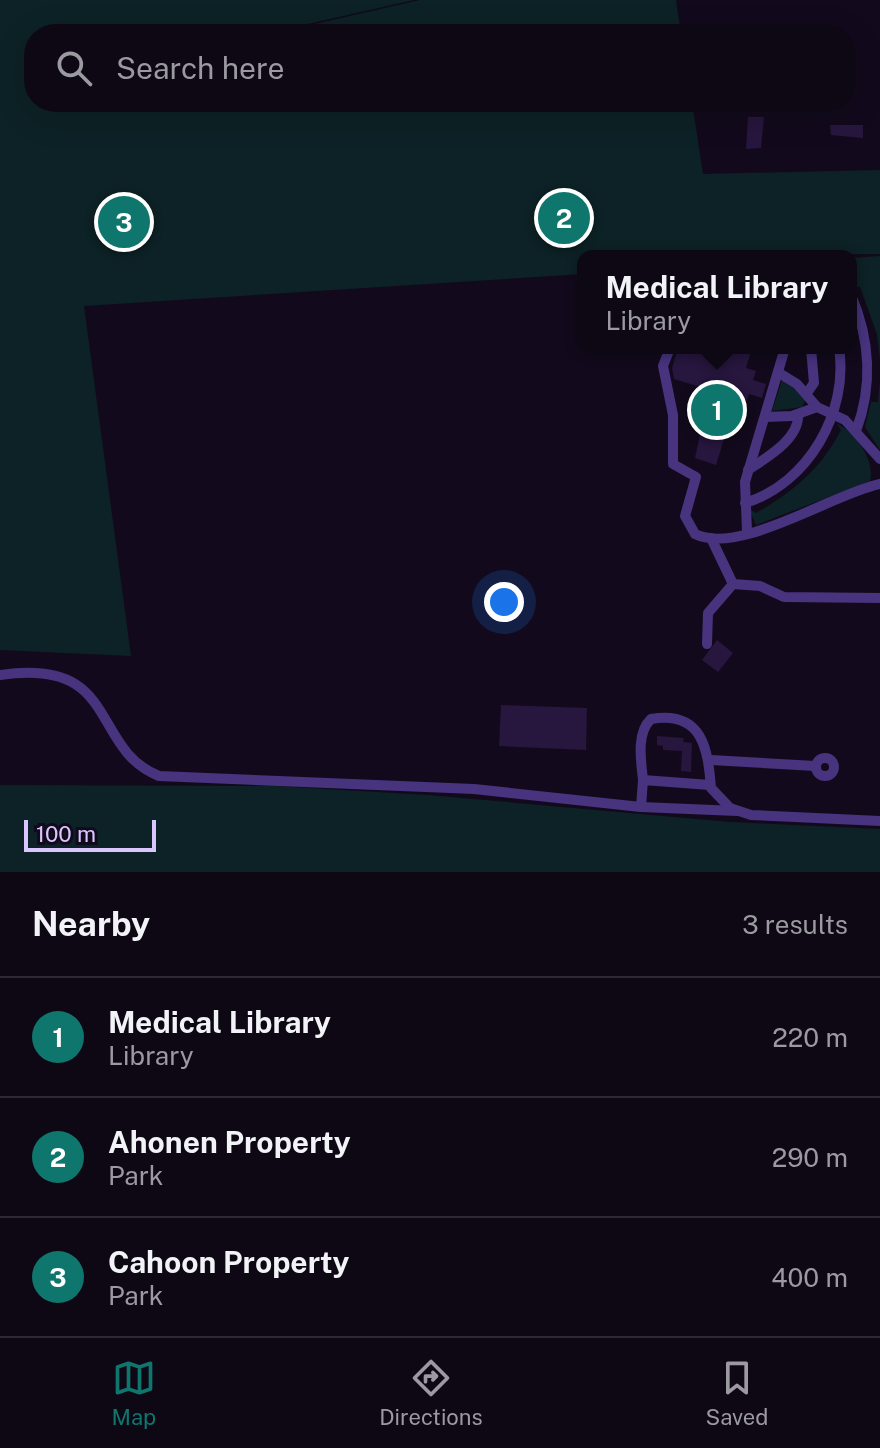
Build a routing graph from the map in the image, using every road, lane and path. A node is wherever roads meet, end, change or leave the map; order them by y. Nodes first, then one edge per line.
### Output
1 (857, 311) edge
2 (668, 354) edge
3 (784, 354) edge
4 (812, 354) edge
5 (839, 354) edge
6 (779, 373) junction
7 (807, 393) junction
8 (817, 407) junction
9 (798, 414) junction
10 (833, 414) junction
11 (765, 417) junction
12 (856, 431) junction
13 (880, 459) edge
14 (748, 470) junction
15 (880, 484) edge
16 (745, 503) junction
17 (747, 531) junction
18 (711, 538) junction
19 (733, 584) junction
20 (880, 598) edge
21 (707, 644) dead end
22 (0, 675) edge
23 (711, 760) junction
24 (815, 766) dead end
25 (643, 780) junction
26 (710, 785) junction
27 (641, 807) junction
28 (737, 811) junction
29 (880, 821) edge

1 - 12 lane
2 - 18 lane
3 - 6 lane
4 - 7 lane
5 - 10 lane
6 - 7 lane
6 - 11 lane
7 - 8 lane
8 - 9 lane
8 - 10 lane
9 - 11 lane
9 - 14 lane
10 - 12 lane
10 - 16 lane
11 - 14 lane
12 - 13 lane
14 - 16 lane
15 - 17 lane
16 - 17 lane
17 - 18 lane
18 - 19 lane
19 - 20 lane
19 - 21 lane
22 - 27 lane
23 - 24 lane
23 - 25 lane
23 - 26 lane
25 - 26 lane
25 - 27 lane
26 - 28 lane
27 - 28 lane
28 - 29 lane

